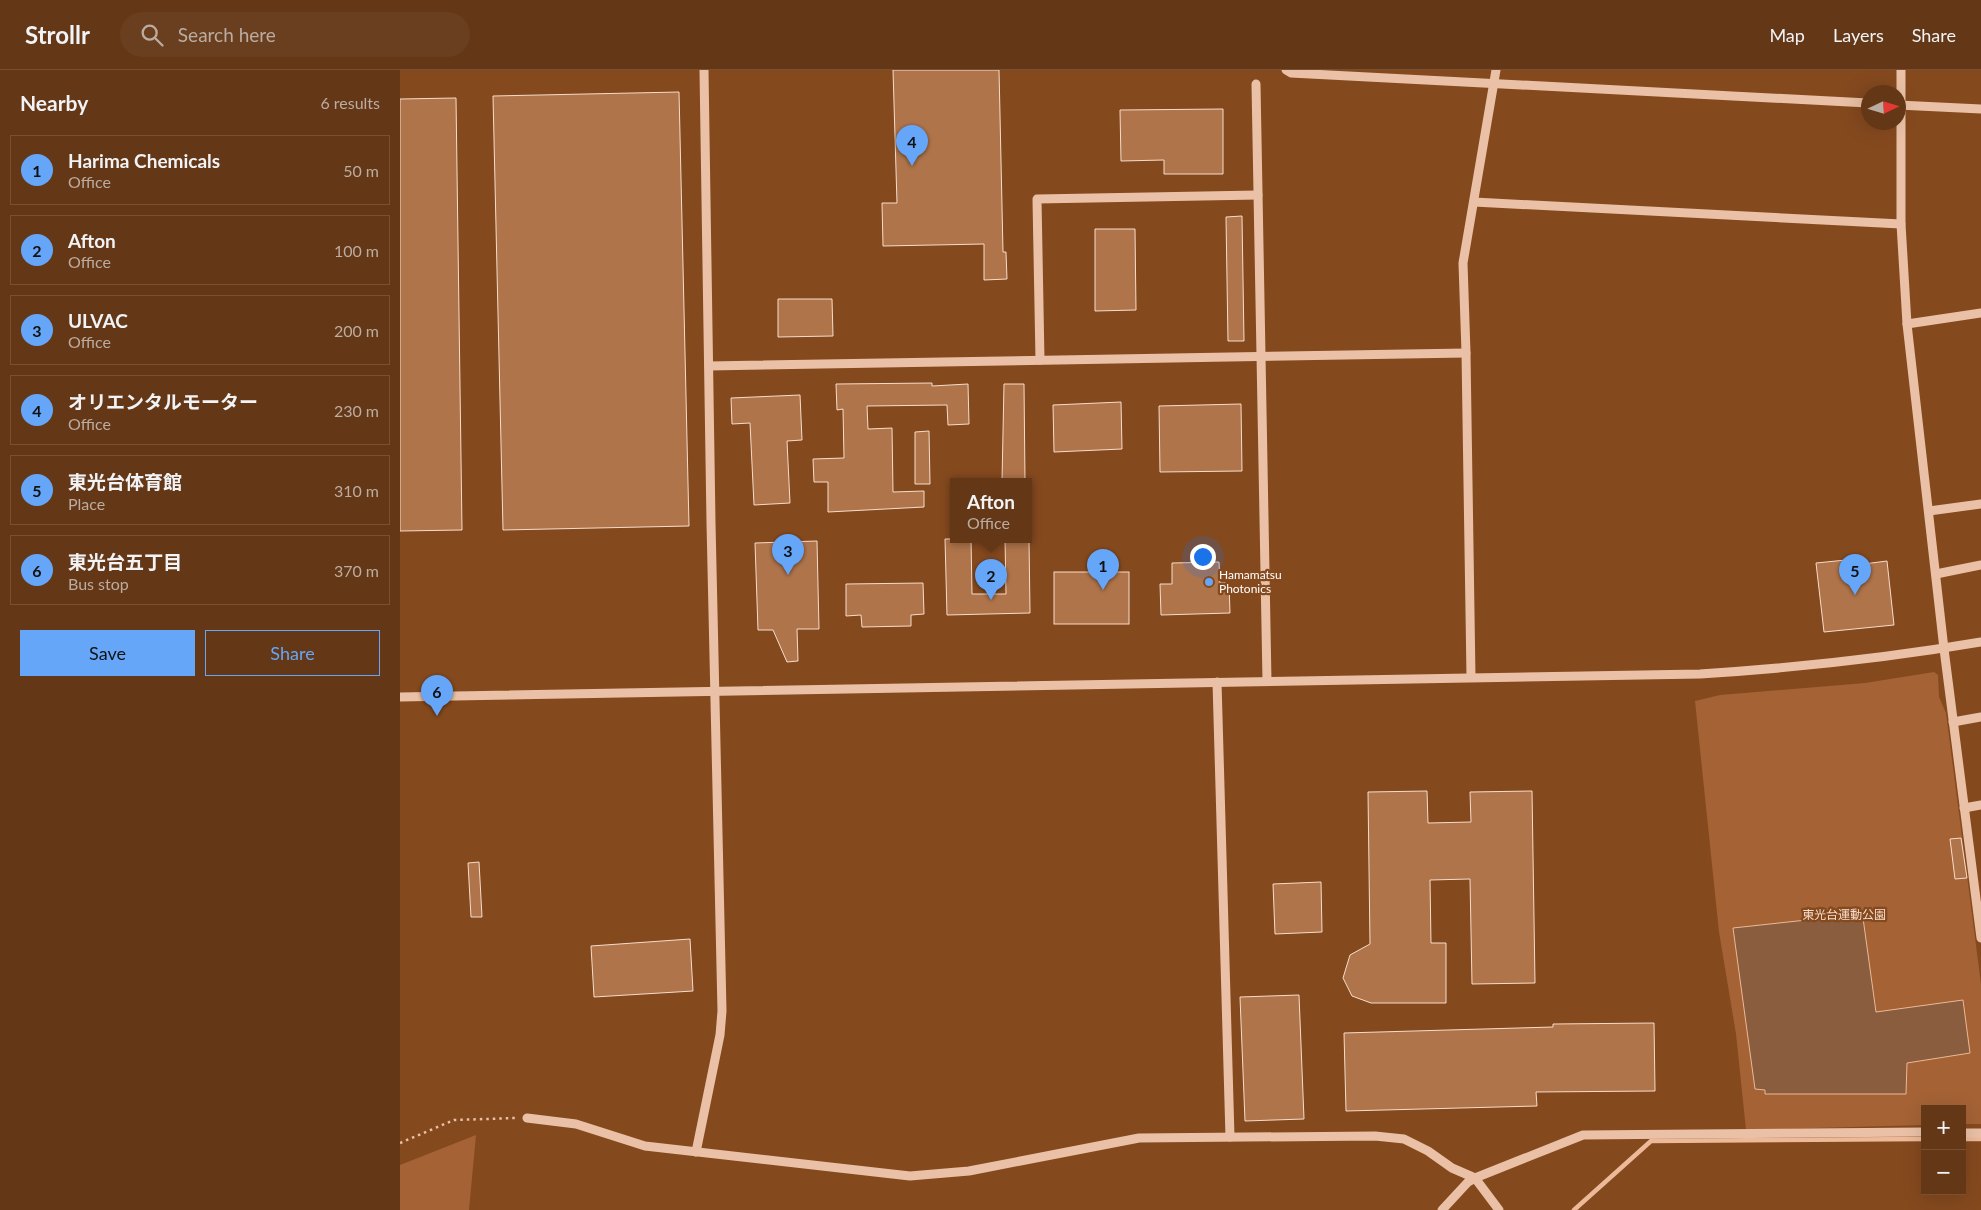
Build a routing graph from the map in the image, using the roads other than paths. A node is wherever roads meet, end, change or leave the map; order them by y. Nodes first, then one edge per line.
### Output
1 (704, 70) edge
2 (1286, 70) edge
3 (1496, 70) edge
4 (1902, 70) edge
5 (1256, 84) dead end
6 (1494, 84) junction
7 (1901, 85) edge
8 (1861, 104) edge
9 (1906, 105) edge
10 (1981, 109) edge
11 (1900, 130) edge
12 (1258, 195) junction
13 (1474, 202) junction
14 (1901, 224) junction
15 (1981, 313) edge
16 (1907, 324) junction
17 (1466, 353) junction
18 (1261, 356) junction
19 (1040, 360) junction
20 (709, 366) junction
21 (1981, 504) edge
22 (1929, 510) junction
23 (1981, 565) edge
24 (1936, 574) junction
25 (1981, 642) edge
26 (1944, 648) junction
27 (1471, 677) junction
28 (1267, 681) junction
29 (1218, 682) junction
30 (715, 691) junction
31 (400, 697) edge
32 (1981, 717) edge
33 (1953, 722) junction
34 (1981, 805) edge
35 (1964, 808) junction
36 (1981, 938) edge
37 (528, 1118) road end
38 (1921, 1132) edge
39 (1966, 1133) edge
40 (1981, 1133) edge
41 (1230, 1137) junction
42 (696, 1152) junction
43 (1475, 1178) junction
44 (1442, 1210) edge
45 (1499, 1210) edge

1 - 20 street
2 - 6 street
3 - 6 street
4 - 7 street
5 - 12 street
6 - 8 street
6 - 13 street
9 - 10 street
11 - 14 street
12 - 18 street
12 - 19 street
13 - 14 street
13 - 17 street
14 - 16 street
15 - 16 street
16 - 22 street
17 - 18 street
17 - 27 street
18 - 19 street
18 - 28 street
19 - 20 street
20 - 30 street
21 - 22 street
22 - 24 street
23 - 24 street
24 - 26 street
25 - 26 street
26 - 27 street
26 - 33 street
27 - 28 street
28 - 29 street
29 - 30 street
29 - 41 street
30 - 31 street
30 - 42 street
32 - 33 street
33 - 35 street
34 - 35 street
35 - 36 street
37 - 42 street
38 - 43 street
39 - 40 street
41 - 42 street
41 - 43 street
43 - 44 street
43 - 45 street

